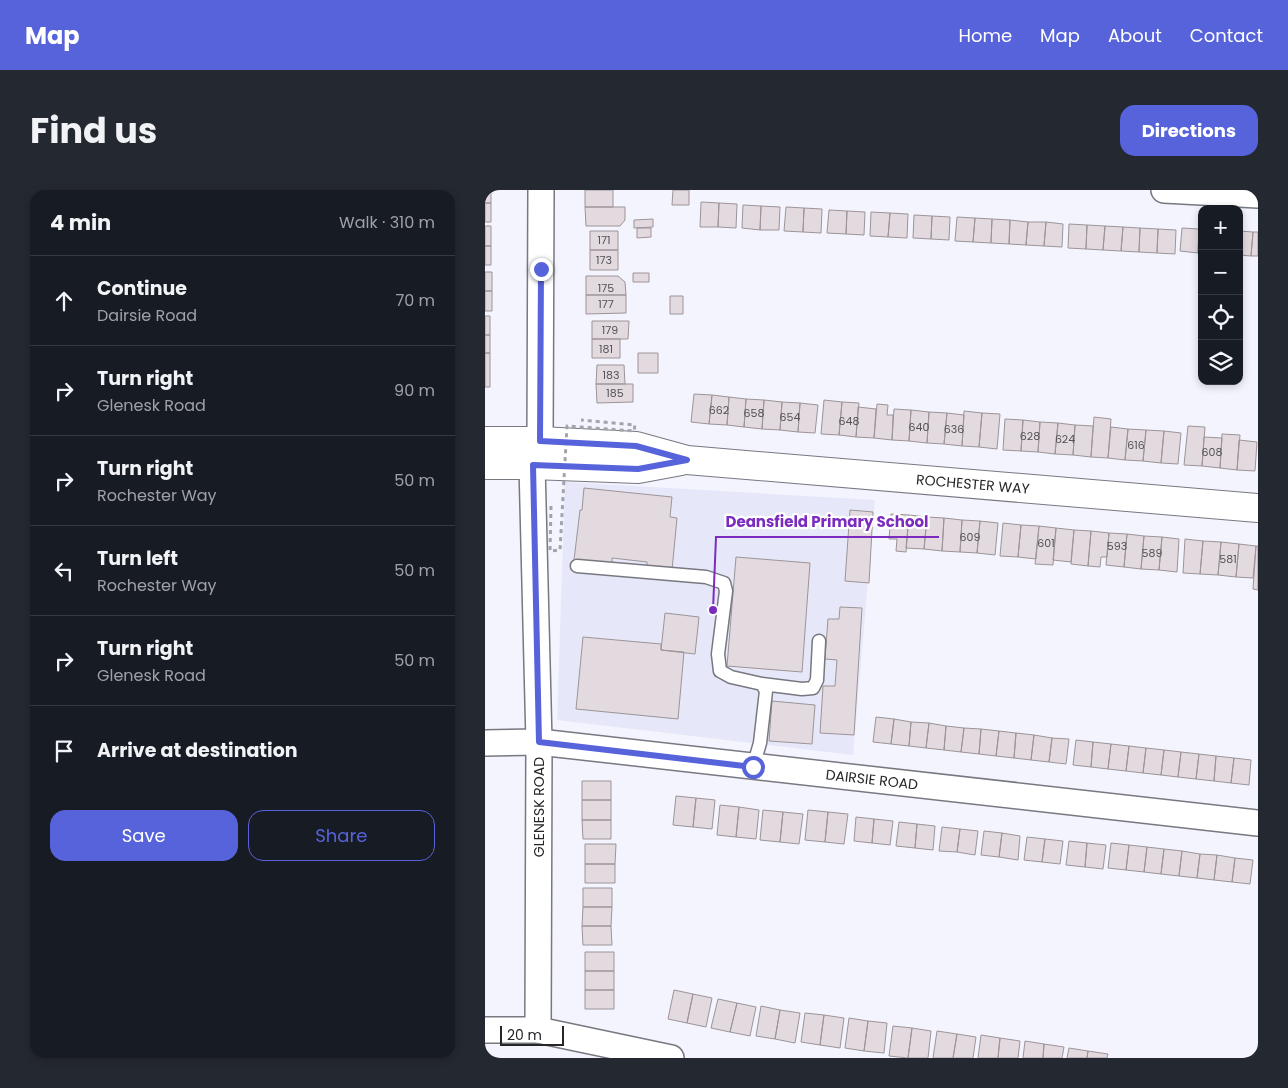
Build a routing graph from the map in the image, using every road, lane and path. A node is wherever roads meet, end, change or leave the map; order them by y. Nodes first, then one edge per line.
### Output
1 (541, 190) edge
2 (1164, 190) edge
3 (1258, 195) edge
4 (581, 420) dead end
5 (485, 441) edge
6 (536, 453) junction
7 (485, 465) edge
8 (551, 506) dead end
9 (1258, 508) edge
10 (577, 566) dead end
11 (819, 641) dead end
12 (761, 684) junction
13 (539, 742) junction
14 (485, 743) edge
15 (753, 767) junction
16 (1258, 823) edge
17 (485, 1030) edge
18 (538, 1030) junction
19 (671, 1058) edge

1 - 6 street, GLENESK ROAD
2 - 3 street
4 - 8 path, bridge
5 - 6 street, ROCHESTER WAY
6 - 7 street, ROCHESTER WAY
6 - 9 street, ROCHESTER WAY
6 - 13 street, GLENESK ROAD
10 - 12 lane
11 - 12 lane
12 - 15 lane
13 - 14 street, DAIRSIE ROAD
13 - 15 street, DAIRSIE ROAD
13 - 18 street, GLENESK ROAD
15 - 16 street, DAIRSIE ROAD
17 - 18 street
18 - 19 street

